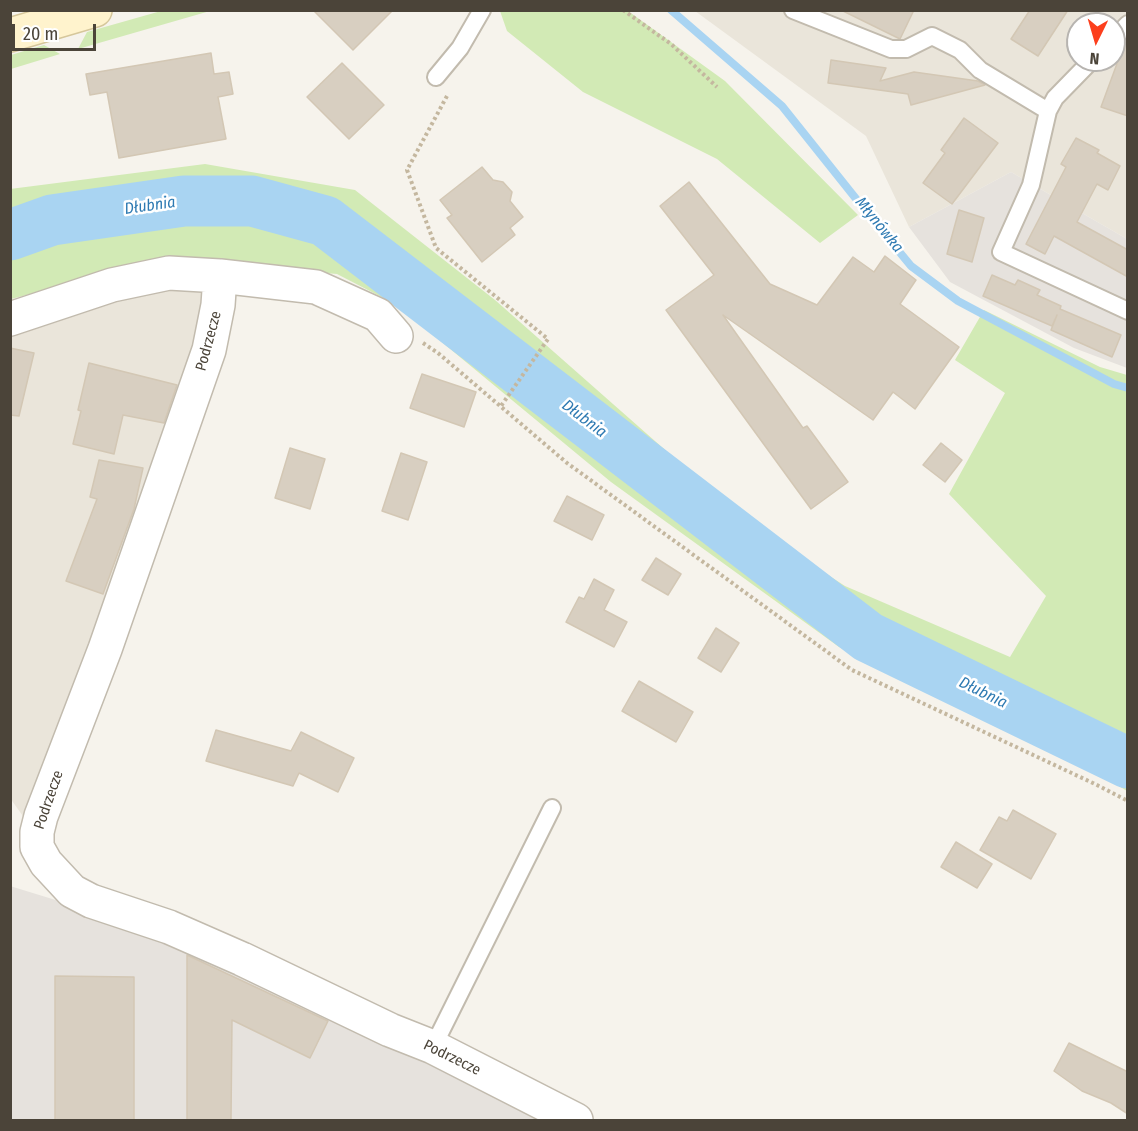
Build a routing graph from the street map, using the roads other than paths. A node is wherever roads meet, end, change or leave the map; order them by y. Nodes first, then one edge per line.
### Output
1 (95, 10) edge
2 (482, 10) edge
3 (793, 10) edge
4 (10, 35) edge
5 (1080, 72) edge
6 (436, 77) dead end
7 (1048, 111) junction
8 (220, 276) junction
9 (1128, 311) edge
10 (10, 319) edge
11 (396, 336) road end
12 (552, 808) dead end
13 (433, 1047) junction
14 (576, 1120) edge

1 - 4 main road
2 - 6 lane
3 - 7 lane
5 - 7 lane
7 - 9 lane
8 - 10 street
8 - 11 street
8 - 13 street, Podrzecze
12 - 13 lane
13 - 14 street, Podrzecze

